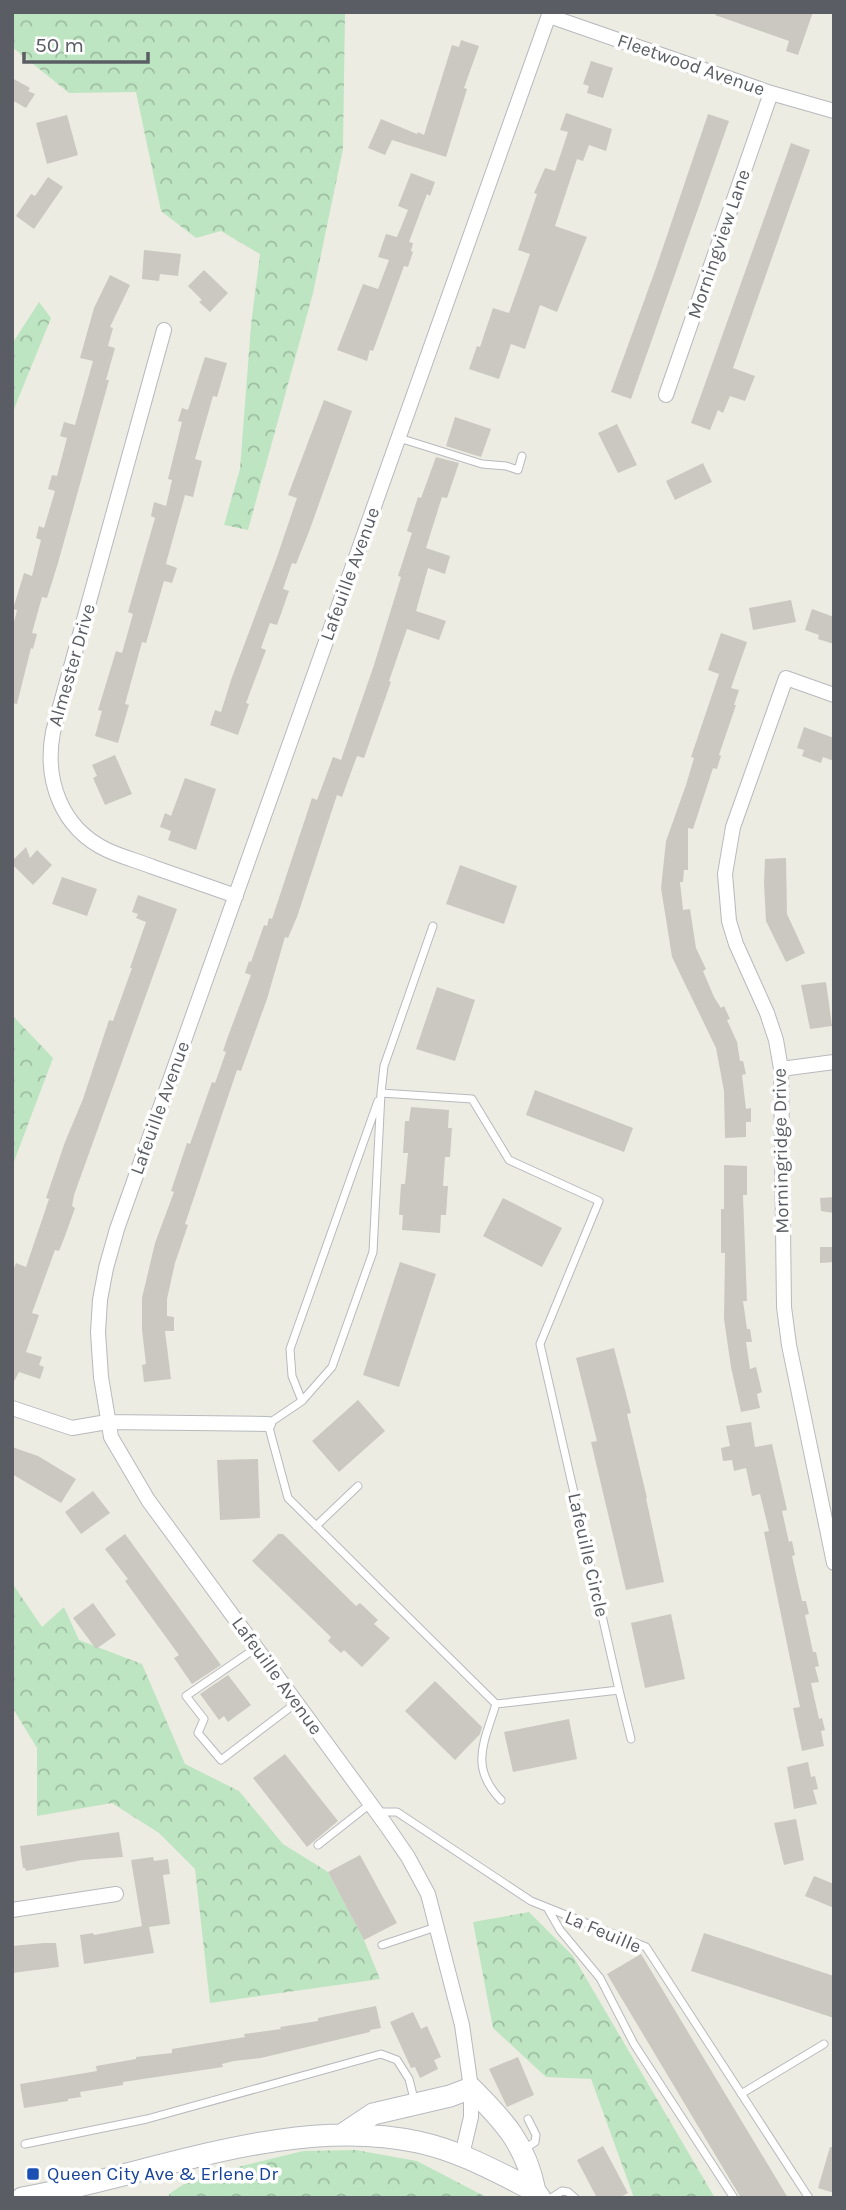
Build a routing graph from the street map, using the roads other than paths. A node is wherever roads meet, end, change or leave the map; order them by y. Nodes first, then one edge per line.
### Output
1 (549, 14) edge
2 (771, 93) junction
3 (834, 111) edge
4 (164, 330) dead end
5 (666, 395) dead end
6 (398, 438) junction
7 (523, 456) dead end
8 (834, 695) edge
9 (236, 896) junction
10 (433, 926) dead end
11 (834, 1062) edge
12 (781, 1069) junction
13 (381, 1093) junction
14 (302, 1401) junction
15 (12, 1408) edge
16 (107, 1422) junction
17 (268, 1424) junction
18 (358, 1486) dead end
19 (316, 1526) junction
20 (834, 1563) edge
21 (256, 1647) junction
22 (620, 1690) junction
23 (296, 1702) junction
24 (496, 1704) junction
25 (631, 1739) dead end
26 (501, 1800) dead end
27 (373, 1808) junction
28 (318, 1844) dead end
29 (116, 1894) dead end
30 (548, 1908) junction
31 (12, 1910) edge
32 (437, 1927) junction
33 (382, 1945) dead end
34 (824, 2044) dead end
35 (471, 2088) junction
36 (741, 2094) junction
37 (415, 2103) junction
38 (528, 2119) dead end
39 (343, 2134) junction
40 (25, 2144) dead end
41 (523, 2151) junction
42 (462, 2155) junction
43 (542, 2196) edge
44 (22, 2198) edge
45 (575, 2198) edge
46 (734, 2198) edge
47 (809, 2198) edge

1 - 2 street, Fleetwood Avenue
1 - 6 street, Lafeuille Avenue
2 - 3 street, Fleetwood Avenue
2 - 5 street, Morningview Lane
4 - 9 street, Almester Drive
6 - 7 lane
6 - 9 street, Lafeuille Avenue
8 - 12 street, Morningridge Drive
9 - 16 street, Lafeuille Avenue
10 - 13 lane
11 - 12 street
12 - 20 street, Morningridge Drive
13 - 14 lane
13 - 14 lane
13 - 22 lane, Lafeuille Circle
14 - 17 lane
15 - 16 street
16 - 17 street
16 - 21 street, Lafeuille Avenue
17 - 19 lane
18 - 19 lane
19 - 24 lane
21 - 23 street, Lafeuille Avenue
21 - 23 lane
22 - 24 lane
22 - 25 lane
23 - 27 street, Lafeuille Avenue
24 - 26 lane
27 - 28 lane
27 - 30 lane, La Feuille
27 - 32 street, Lafeuille Avenue
29 - 31 street
30 - 36 lane, La Feuille
30 - 46 lane
32 - 33 lane
32 - 35 street, Lafeuille Avenue
34 - 36 lane
35 - 37 main road
35 - 41 main road
35 - 42 street, Lafeuille Avenue
36 - 47 lane, La Feuille
37 - 39 main road
37 - 40 lane
38 - 41 lane
39 - 42 main road
39 - 44 main road
41 - 43 main road
42 - 43 main road
43 - 45 lane

